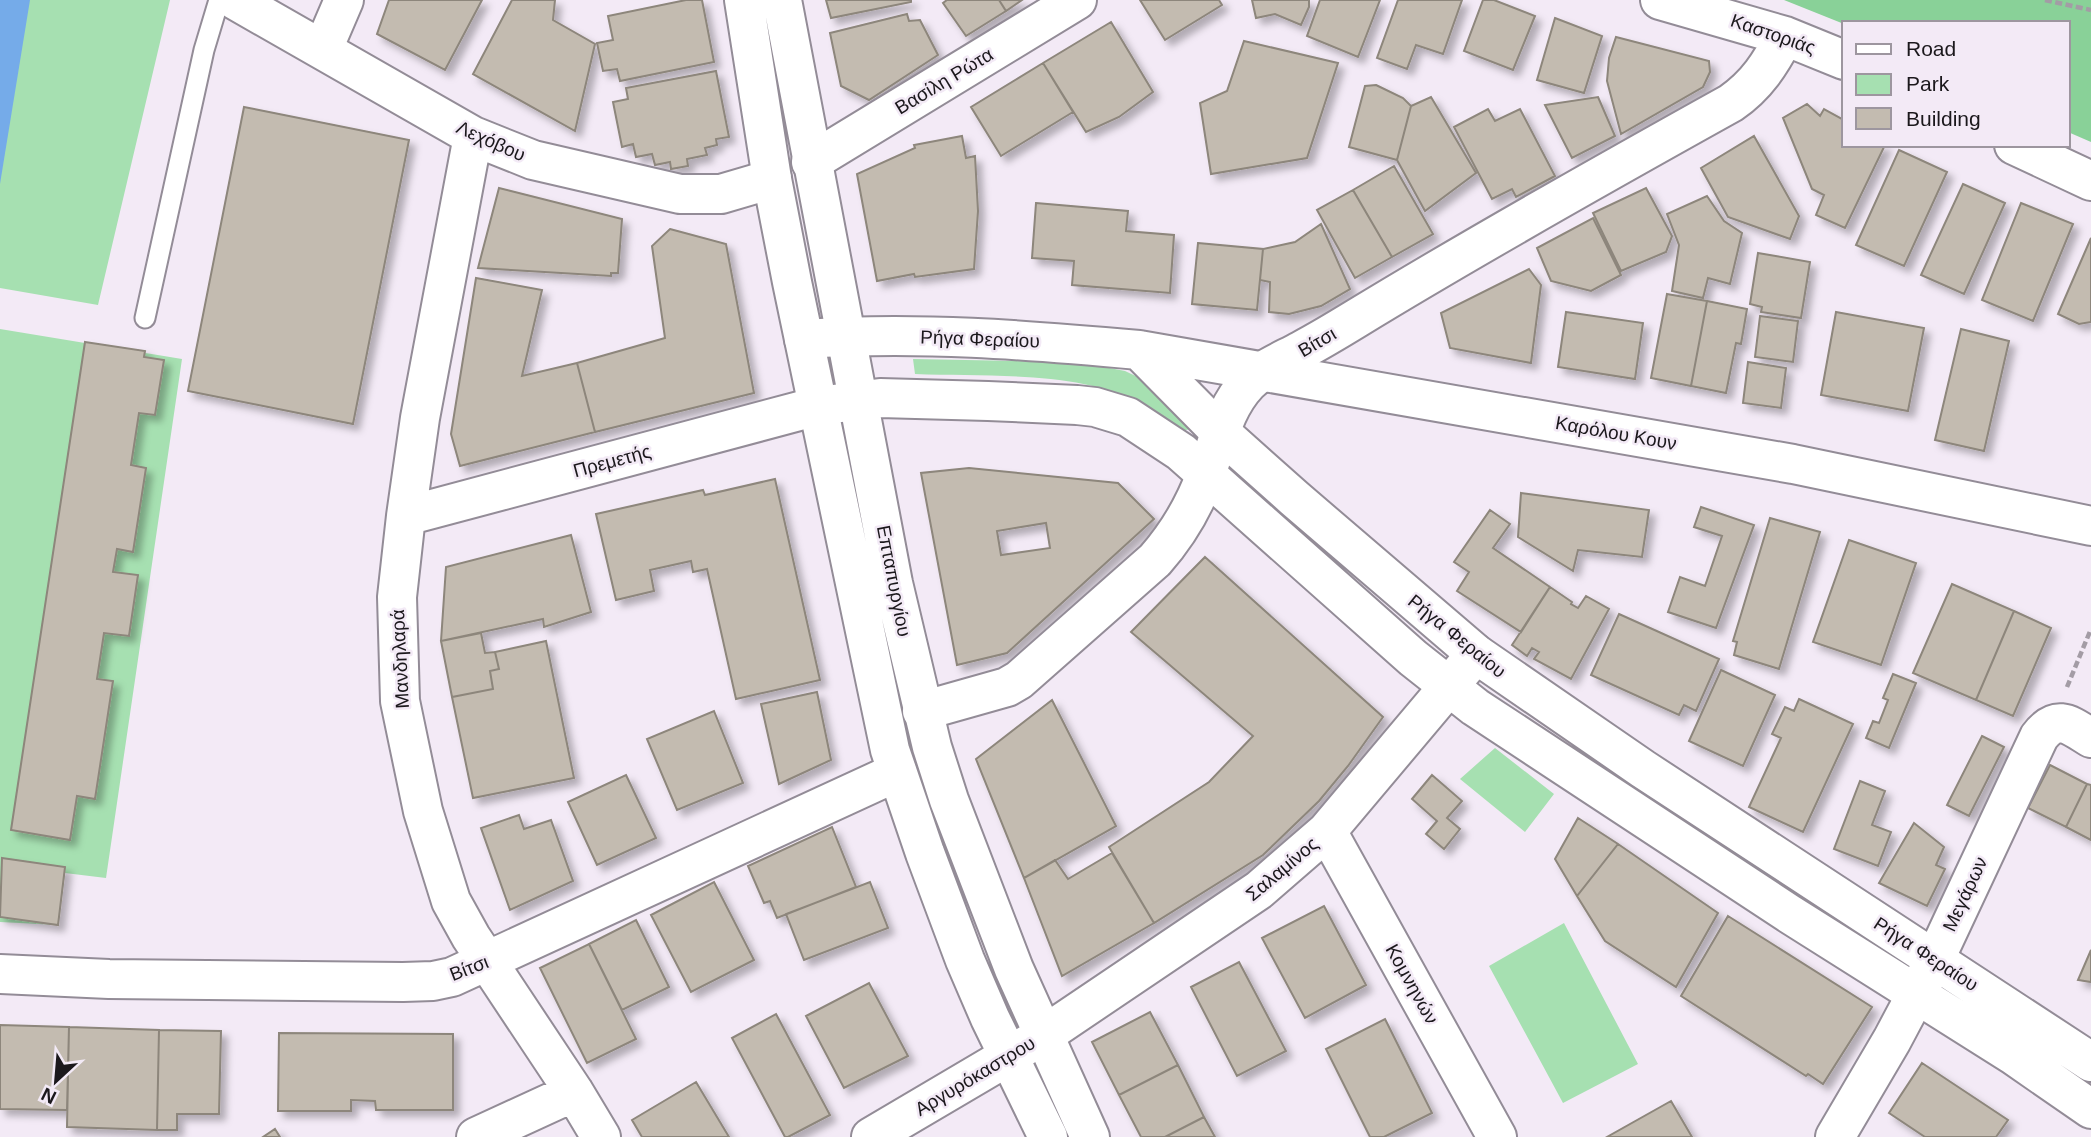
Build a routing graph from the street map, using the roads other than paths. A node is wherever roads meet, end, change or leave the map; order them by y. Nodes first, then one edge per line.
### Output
1 (219, 0) edge
2 (235, 0) edge
3 (344, 0) edge
4 (744, 0) edge
5 (782, 0) edge
6 (1077, 0) edge
7 (1660, 0) edge
8 (1785, 36) junction
9 (323, 49) junction
10 (1842, 59) edge
11 (473, 136) junction
12 (2018, 147) edge
13 (811, 162) junction
14 (772, 179) junction
15 (2091, 181) edge
16 (145, 318) dead end
17 (846, 336) junction
18 (804, 340) junction
19 (1139, 350) junction
20 (1265, 370) junction
21 (859, 399) junction
22 (818, 406) junction
23 (1220, 432) junction
24 (1206, 473) junction
25 (406, 516) junction
26 (2091, 526) edge
27 (1476, 654) junction
28 (1448, 687) junction
29 (922, 710) junction
30 (2091, 738) edge
31 (897, 772) junction
32 (1327, 831) junction
33 (1935, 959) junction
34 (488, 962) junction
35 (0, 974) edge
36 (1917, 995) junction
37 (1044, 1035) junction
38 (1009, 1057) junction
39 (2091, 1062) edge
40 (574, 1092) junction
41 (2091, 1109) edge
42 (475, 1137) edge
43 (601, 1137) edge
44 (871, 1137) edge
45 (1048, 1137) edge
46 (1090, 1137) edge
47 (1497, 1137) edge
48 (1835, 1137) edge

1 - 16 lane
2 - 9 street, Λεχόβου
3 - 9 street
4 - 14 street, Επταπυργίου
5 - 13 street, Επταπυργίου
6 - 13 street, Βασίλη Ρώτα
7 - 8 street, Καστοριάς
8 - 10 street, Καστοριάς
8 - 20 street, Βίτσι
9 - 11 street, Λεχόβου
11 - 14 street, Λεχόβου
11 - 25 street, Μανδηλαρά
12 - 15 street
13 - 17 street, Επταπυργίου
14 - 18 street, Επταπυργίου
17 - 18 street, Ρήγα Φεραίου
17 - 19 street, Ρήγα Φεραίου
17 - 21 street, Επταπυργίου
18 - 22 street, Επταπυργίου
19 - 20 street, Καρόλου Κουν
19 - 23 street, Ρήγα Φεραίου
20 - 23 street, Βίτσι
20 - 26 street, Καρόλου Κουν
21 - 22 street, Ρήγα Φεραίου
21 - 24 street, Ρήγα Φεραίου
21 - 29 street, Επταπυργίου
22 - 25 street, Πρεμετής
22 - 31 street, Επταπυργίου
23 - 24 street, Βίτσι
23 - 27 street, Ρήγα Φεραίου
24 - 28 street, Ρήγα Φεραίου
24 - 29 street, Βίτσι
25 - 34 street, Μανδηλαρά
27 - 28 street, Σαλαμίνος
27 - 33 street, Ρήγα Φεραίου
28 - 32 street, Σαλαμίνος
28 - 36 street, Ρήγα Φεραίου
29 - 37 street, Επταπυργίου
30 - 33 street, Μεγάρων
31 - 34 street, Βίτσι
31 - 38 street, Επταπυργίου
32 - 37 street, Σαλαμίνος
32 - 47 street, Κομνηνών
33 - 36 street, Μεγάρων
33 - 39 street, Ρήγα Φεραίου
34 - 35 street, Βίτσι
34 - 40 street, Μανδηλαρά
36 - 41 street, Ρήγα Φεραίου
36 - 48 street, Μεγάρων
37 - 38 street, Αργυρόκαστρου
37 - 46 street, Επταπυργίου
38 - 44 street, Αργυρόκαστρου
38 - 45 street, Επταπυργίου
40 - 42 street
40 - 43 street, Μανδηλαρά

